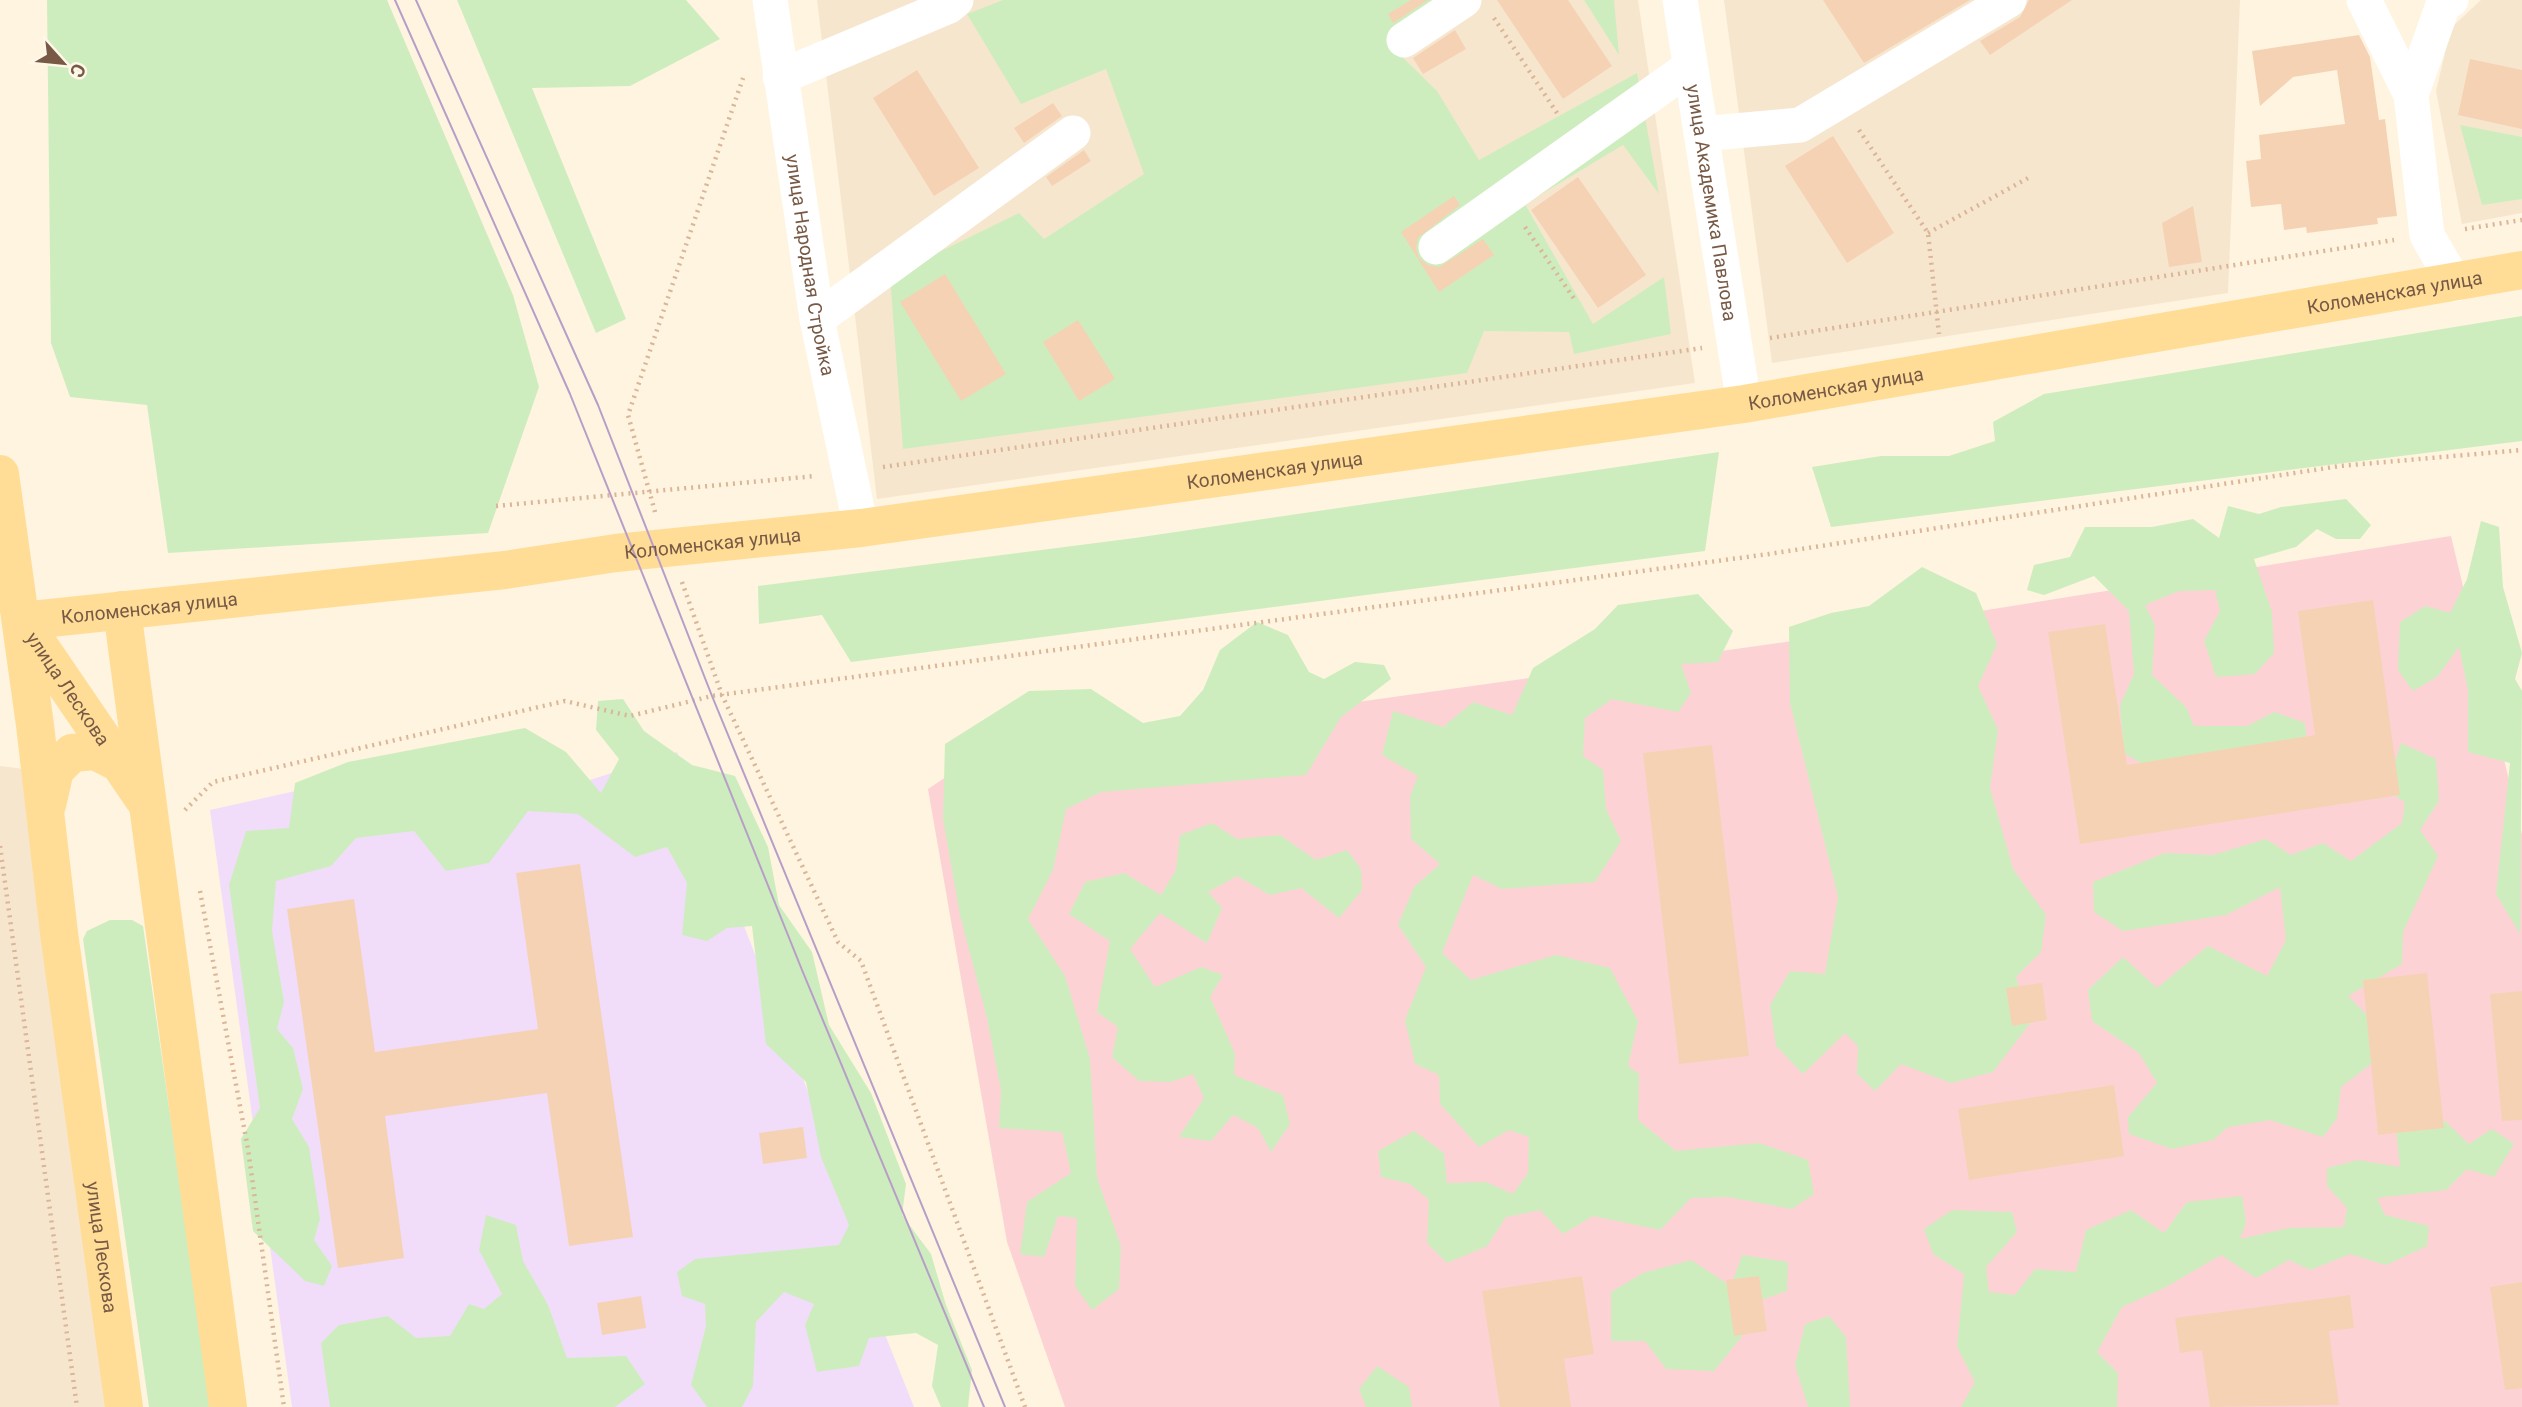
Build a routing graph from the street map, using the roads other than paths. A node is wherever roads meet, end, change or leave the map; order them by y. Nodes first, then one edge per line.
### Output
1 (770, 0) edge
2 (956, 0) edge
3 (1680, 0) edge
4 (2009, 0) edge
5 (2364, 0) edge
6 (2451, 0) edge
7 (1477, 6) edge
8 (1404, 40) dead end
9 (1690, 67) junction
10 (780, 77) junction
11 (2411, 95) junction
12 (1073, 134) dead end
13 (1701, 134) junction
14 (1436, 247) dead end
15 (2522, 270) edge
16 (2455, 284) junction
17 (817, 319) junction
18 (1744, 404) junction
19 (0, 474) edge
20 (861, 527) junction
21 (122, 610) junction
22 (11, 622) edge
23 (119, 762) junction
24 (146, 803) junction
25 (46, 814) junction
26 (124, 1407) edge
27 (228, 1407) edge

1 - 10 street, улица Народная Стройка
2 - 10 street
3 - 9 street, улица Академика Павлова
4 - 13 street
5 - 11 street
6 - 11 street
7 - 8 street
9 - 13 street, улица Академика Павлова
9 - 14 street
10 - 17 street, улица Народная Стройка
11 - 16 street
12 - 17 street
13 - 18 street, улица Академика Павлова
15 - 16 main road, Коломенская улица
16 - 18 main road, Коломенская улица
17 - 20 street, улица Народная Стройка
18 - 20 main road, Коломенская улица
19 - 22 main road
20 - 21 main road, Коломенская улица
21 - 22 main road, Коломенская улица
21 - 24 main road
22 - 23 main road, улица Лескова
22 - 25 main road, улица Лескова
23 - 24 main road, улица Лескова
23 - 25 main road
24 - 27 main road, улица Лескова
25 - 26 main road, улица Лескова

